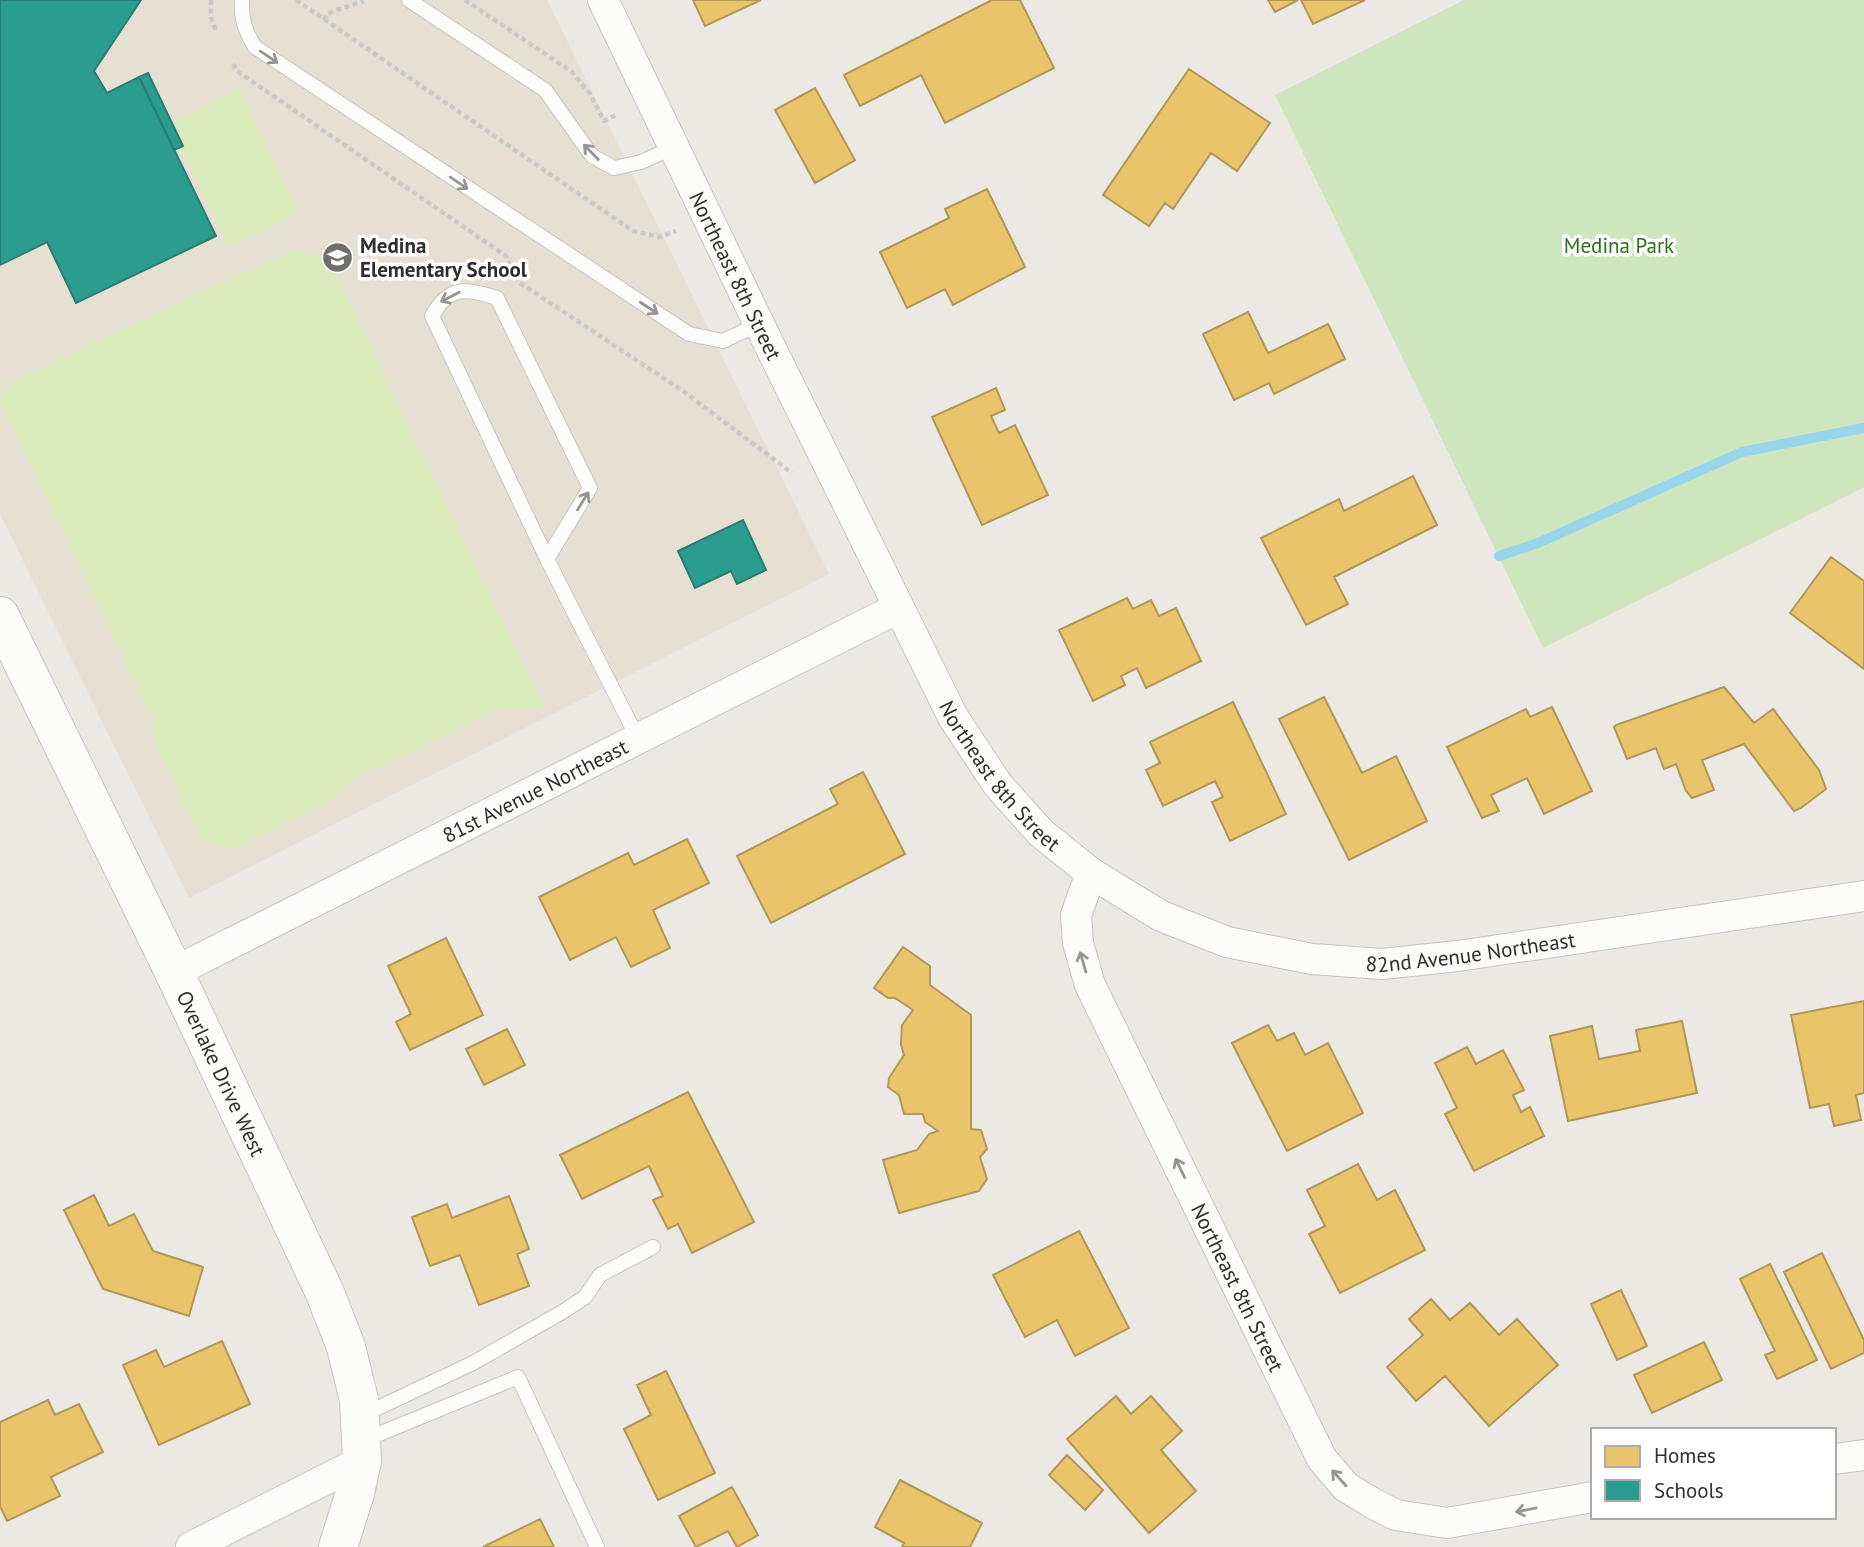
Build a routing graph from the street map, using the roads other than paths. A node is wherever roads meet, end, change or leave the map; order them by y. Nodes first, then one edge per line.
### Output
1 (242, 0) edge
2 (409, 0) edge
3 (603, 0) edge
4 (674, 148) junction
5 (759, 324) junction
6 (547, 559) junction
7 (898, 608) junction
8 (0, 616) edge
9 (638, 739) junction
10 (1091, 873) junction
11 (1864, 896) edge
12 (174, 972) junction
13 (653, 1247) dead end
14 (361, 1440) junction
15 (1864, 1455) edge
16 (1836, 1459) edge
17 (1591, 1497) edge
18 (191, 1547) edge
19 (338, 1547) edge
20 (597, 1547) edge

1 -> 5 lane
4 -> 2 lane
3 - 4 street, Northeast 8th Street
4 - 5 street, Northeast 8th Street
5 - 7 street, Northeast 8th Street
6 -> 6 lane
6 - 9 lane
7 - 9 street, 81st Avenue Northeast
7 - 10 street, Northeast 8th Street
8 - 12 street, Overlake Drive West
9 - 12 street, 81st Avenue Northeast
10 - 11 street, 82nd Avenue Northeast
17 -> 10 street, Northeast 8th Street
12 - 14 street, Overlake Drive West
13 - 14 lane
14 - 18 street
14 - 19 street, Overlake Drive West
14 - 20 lane
15 - 16 street

